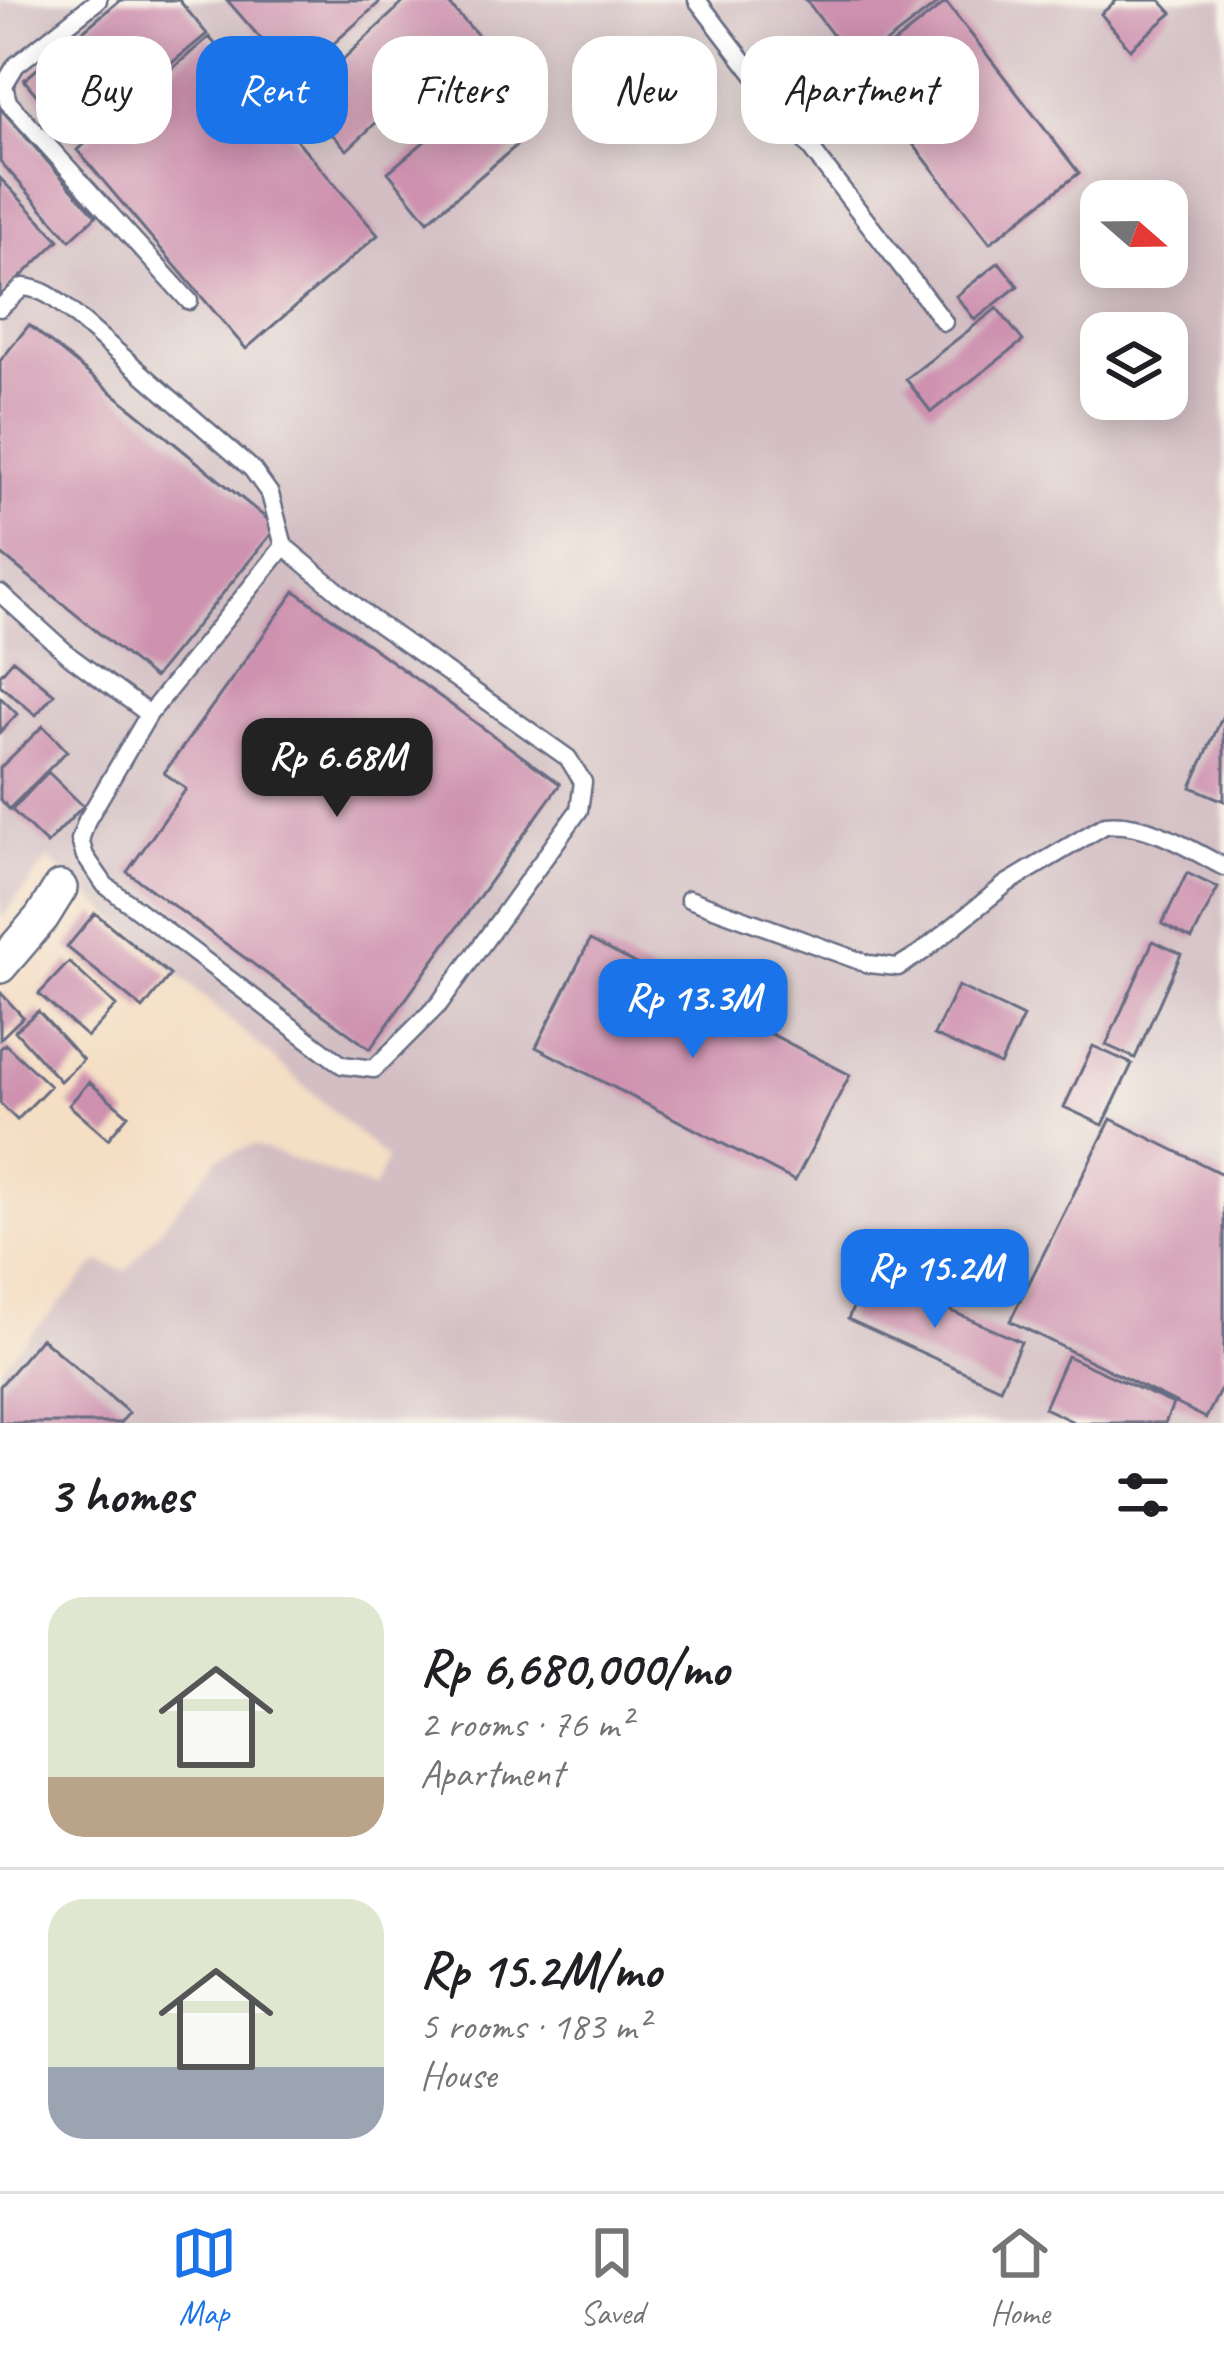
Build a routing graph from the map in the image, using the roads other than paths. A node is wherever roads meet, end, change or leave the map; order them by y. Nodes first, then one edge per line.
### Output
1 (98, 0) edge
2 (697, 0) edge
3 (189, 302) dead end
4 (0, 308) edge
5 (944, 322) dead end
6 (284, 546) junction
7 (0, 592) edge
8 (149, 714) junction
9 (1224, 867) edge
10 (60, 888) dead end
11 (689, 898) dead end
12 (0, 966) edge

1 - 3 lane
2 - 5 lane
4 - 6 lane
6 - 8 lane
6 - 8 lane
7 - 8 lane
9 - 11 lane
10 - 12 street

